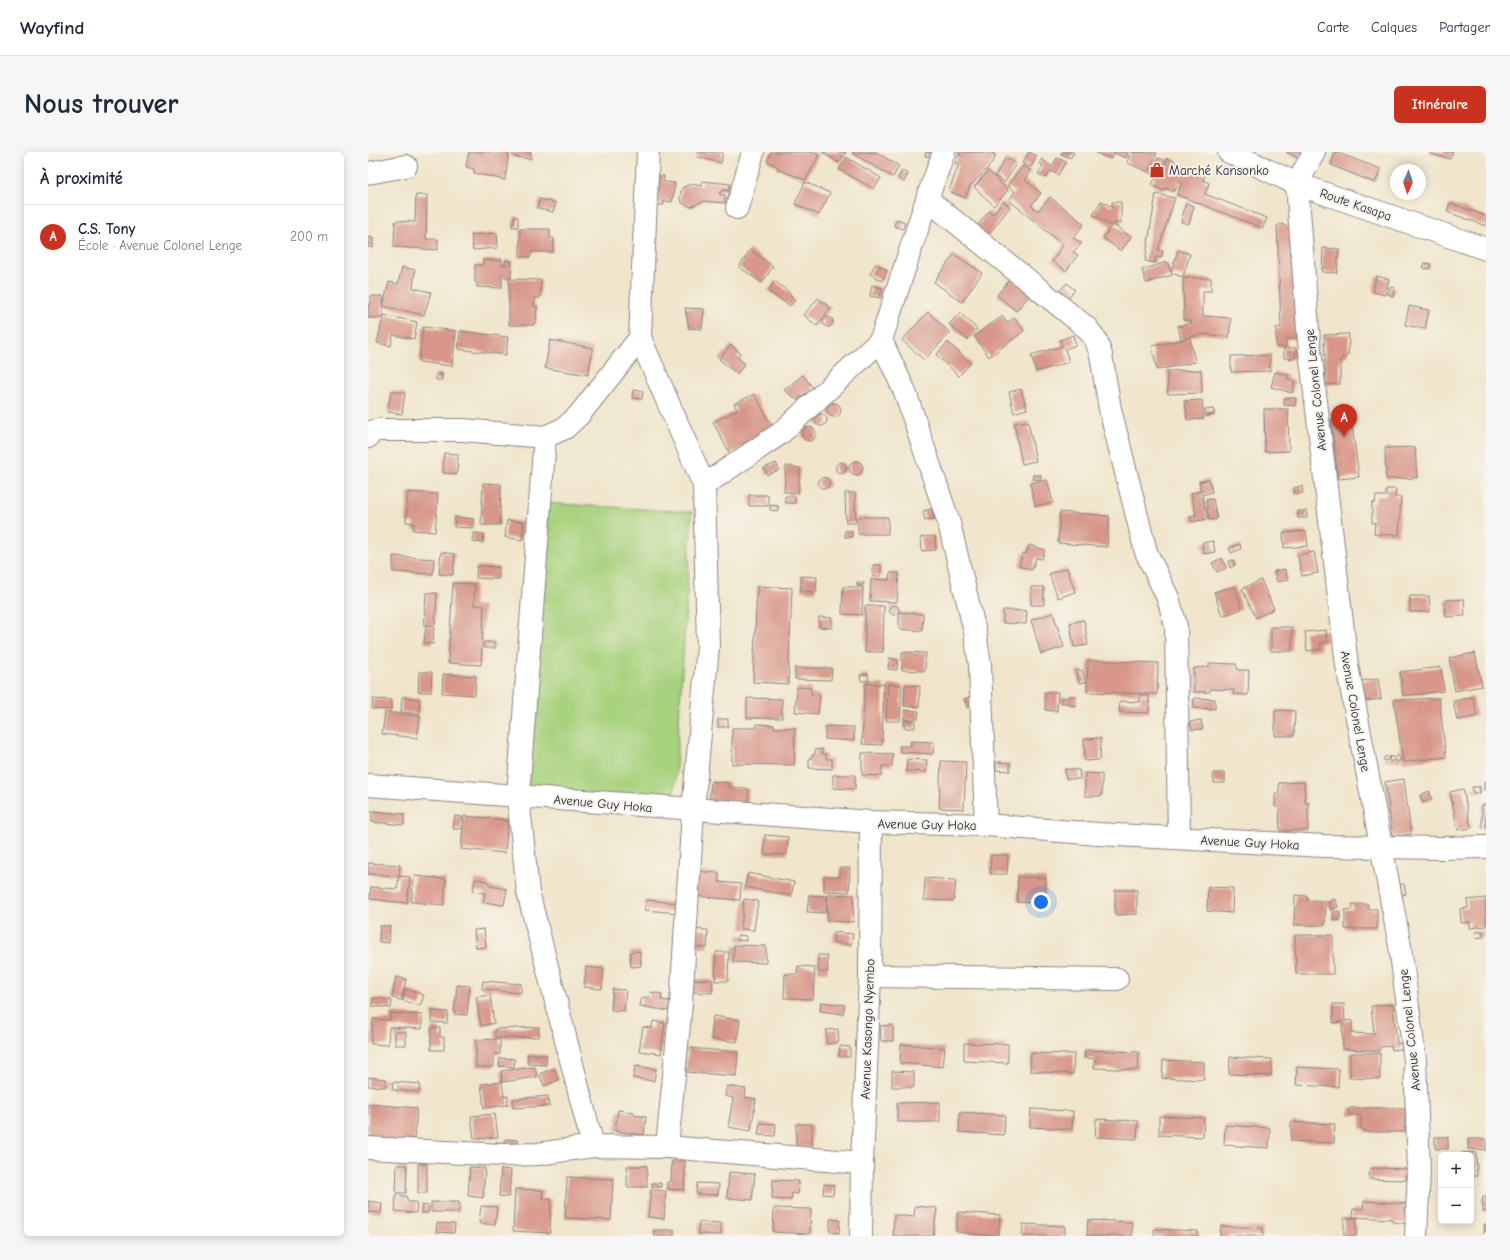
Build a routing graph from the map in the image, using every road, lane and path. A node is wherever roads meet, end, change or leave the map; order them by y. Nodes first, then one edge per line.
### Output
1 (648, 152) edge
2 (753, 152) edge
3 (944, 152) edge
4 (1229, 152) edge
5 (1314, 152) edge
6 (406, 166) dead end
7 (368, 173) edge
8 (1297, 184) junction
9 (927, 198) junction
10 (737, 208) dead end
11 (1486, 249) edge
12 (640, 338) junction
13 (881, 340) junction
14 (368, 437) edge
15 (545, 437) junction
16 (704, 485) junction
17 (368, 785) edge
18 (518, 796) junction
19 (693, 810) junction
20 (871, 822) junction
21 (986, 825) junction
22 (1179, 838) junction
23 (1382, 847) junction
24 (1486, 847) edge
25 (870, 976) junction
26 (1117, 979) dead end
27 (593, 1146) junction
28 (667, 1147) junction
29 (368, 1148) edge
30 (862, 1163) junction
31 (861, 1236) edge
32 (1416, 1236) edge

1 - 12 street
2 - 10 street
3 - 9 street
4 - 8 street, Route Kasapa
5 - 8 street
6 - 7 street
8 - 11 street, Route Kasapa
8 - 23 street, Avenue Colonel Lenge
9 - 13 street
9 - 22 street
12 - 15 street
12 - 16 street
13 - 16 street
13 - 21 street
14 - 15 street
15 - 18 street
16 - 19 street
17 - 18 street, Avenue Guy Hoka
18 - 19 street, Avenue Guy Hoka
18 - 27 street
19 - 20 street, Avenue Guy Hoka
19 - 28 street
20 - 21 street, Avenue Guy Hoka
20 - 25 street, Avenue Kasongo Nyembo
21 - 22 street, Avenue Guy Hoka
22 - 23 street, Avenue Guy Hoka
23 - 24 street, Avenue Guy Hoka
23 - 32 street, Avenue Colonel Lenge
25 - 26 street
25 - 30 street, Avenue Kasongo Nyembo
27 - 28 street
27 - 29 street
28 - 30 street
30 - 31 street, Avenue Kasongo Nyembo

